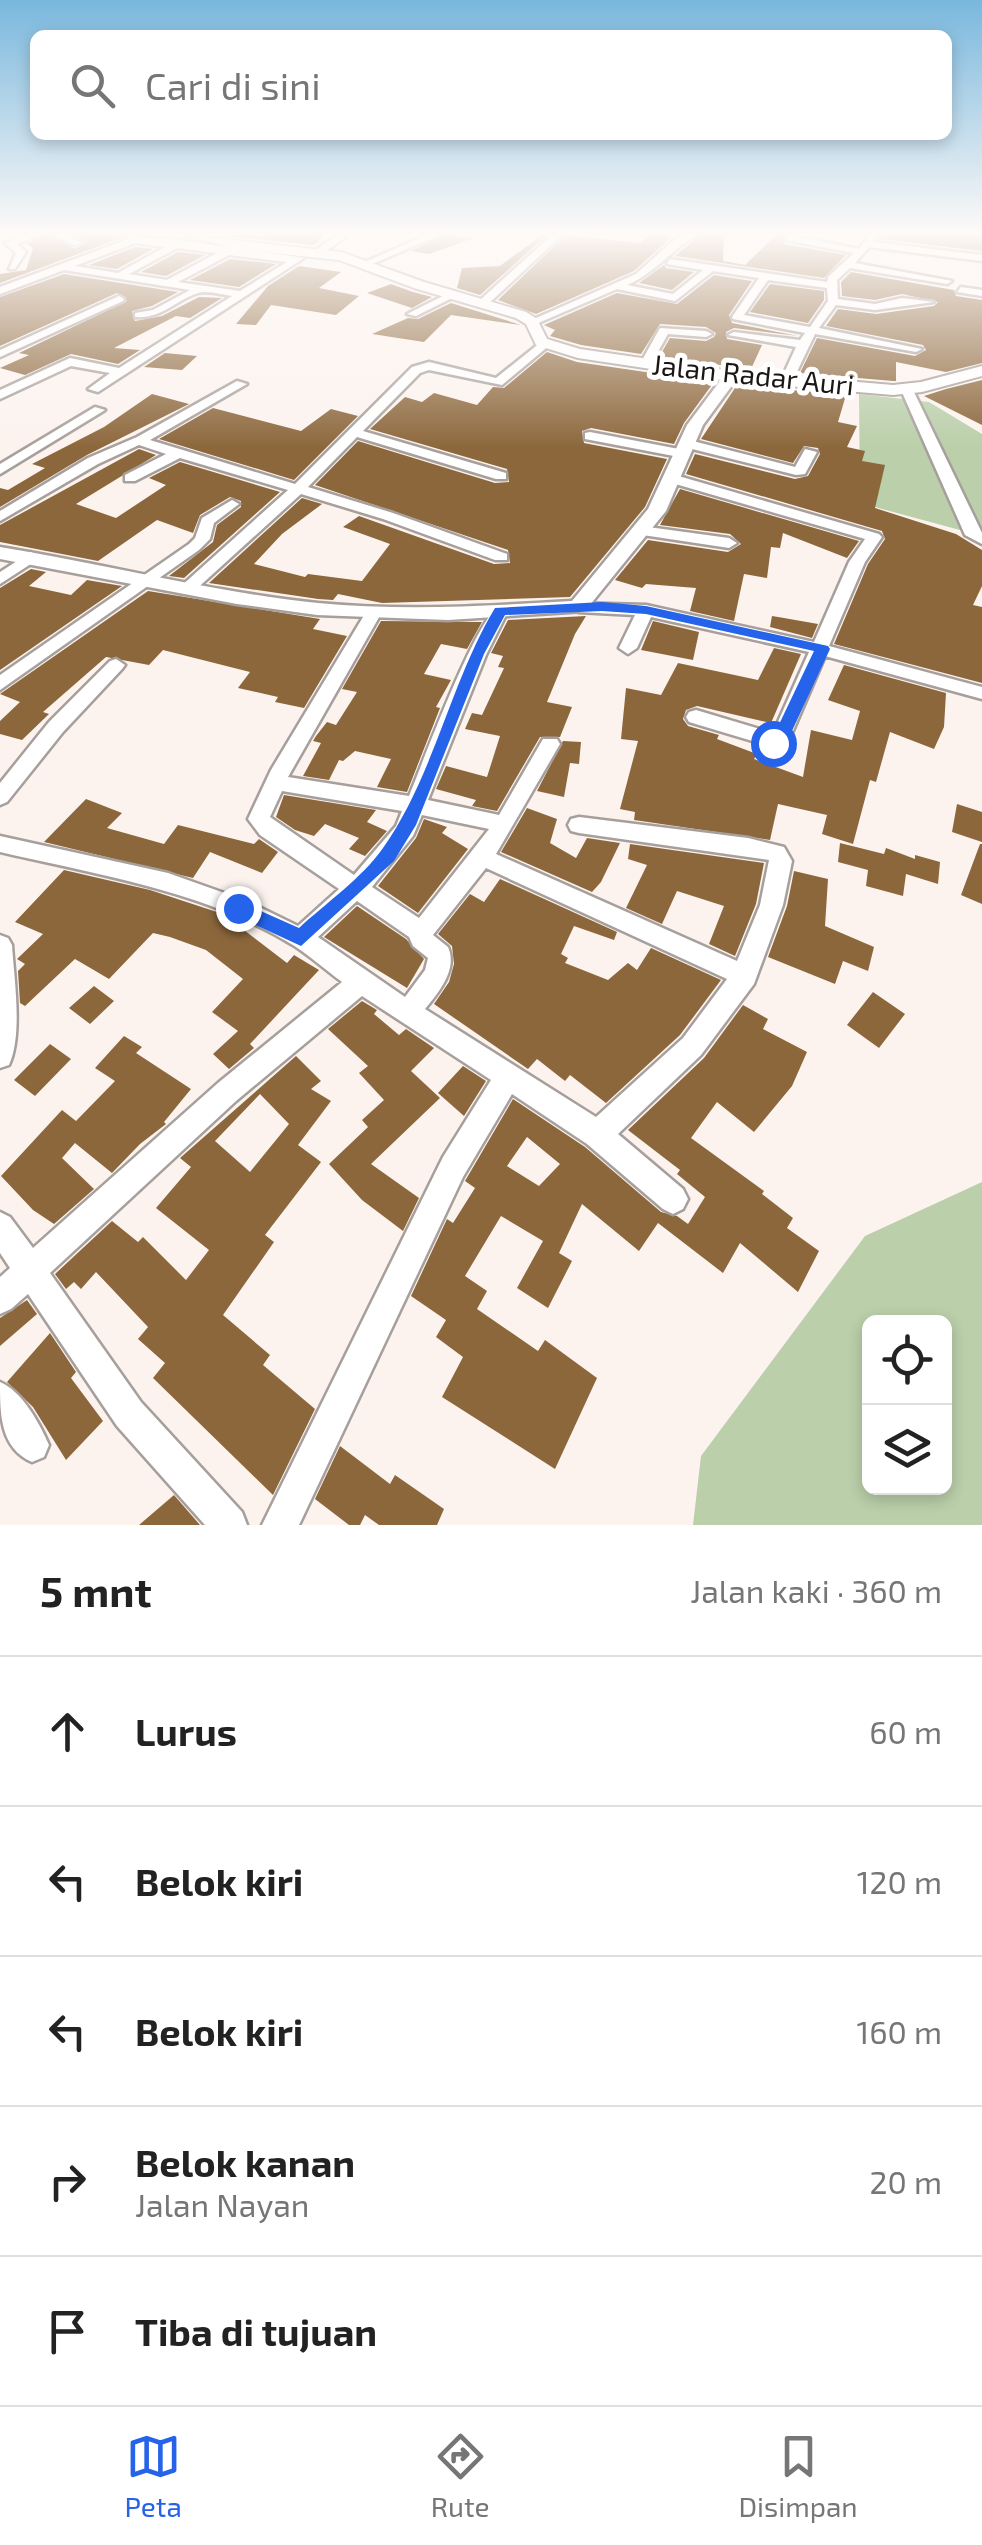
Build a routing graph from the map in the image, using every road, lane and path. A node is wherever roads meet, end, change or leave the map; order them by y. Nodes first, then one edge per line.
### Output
1 (104, 306) edge
2 (169, 306) edge
3 (219, 306) edge
4 (429, 306) edge
5 (493, 306) edge
6 (569, 306) edge
7 (743, 306) edge
8 (829, 306) edge
9 (412, 314) dead end
10 (139, 316) dead end
11 (532, 322) junction
12 (814, 329) junction
13 (706, 334) dead end
14 (734, 334) dead end
15 (545, 344) junction
16 (803, 344) junction
17 (916, 350) dead end
18 (0, 354) edge
19 (646, 364) junction
20 (982, 371) edge
21 (122, 372) junction
22 (731, 376) junction
23 (786, 382) junction
24 (241, 384) dead end
25 (94, 389) dead end
26 (907, 390) junction
27 (0, 395) edge
28 (98, 410) dead end
29 (352, 432) junction
30 (590, 436) dead end
31 (140, 440) junction
32 (682, 448) junction
33 (810, 452) dead end
34 (178, 453) junction
35 (0, 470) edge
36 (501, 476) dead end
37 (130, 478) dead end
38 (670, 478) junction
39 (297, 490) junction
40 (232, 504) dead end
41 (0, 517) edge
42 (641, 531) junction
43 (982, 539) edge
44 (729, 543) dead end
45 (0, 553) edge
46 (31, 557) junction
47 (501, 558) dead end
48 (0, 580) edge
49 (144, 581) junction
50 (186, 590) junction
51 (578, 607) junction
52 (646, 610) junction
53 (500, 611) junction
54 (374, 612) junction
55 (628, 648) dead end
56 (822, 649) junction
57 (116, 665) dead end
58 (0, 684) edge
59 (982, 693) edge
60 (696, 717) dead end
61 (550, 744) dead end
62 (275, 782) junction
63 (0, 798) edge
64 (414, 804) junction
65 (504, 824) junction
66 (579, 826) dead end
67 (0, 844) edge
68 (482, 857) junction
69 (358, 888) junction
70 (421, 932) junction
71 (301, 938) junction
72 (0, 945) edge
73 (745, 976) junction
74 (361, 982) junction
75 (2, 1002) edge
76 (408, 1012) junction
77 (0, 1056) edge
78 (509, 1075) junction
79 (597, 1134) junction
80 (673, 1199) dead end
81 (0, 1227) edge
82 (30, 1271) junction
83 (0, 1298) edge
84 (0, 1399) edge
85 (32, 1444) dead end
86 (230, 1525) edge
87 (280, 1525) edge

1 - 18 street
2 - 10 street
3 - 21 street
4 - 9 street
5 - 11 main road
6 - 11 street
7 - 12 street
8 - 12 street
11 - 15 main road
12 - 16 street
12 - 17 street
13 - 19 street
14 - 16 street
15 - 19 main road, Jalan Radar Auri
15 - 29 street
16 - 23 street
19 - 22 main road, Jalan Radar Auri
20 - 26 main road, Jalan Radar Auri
21 - 25 street
21 - 27 street
22 - 23 main road, Jalan Radar Auri
22 - 32 street
23 - 26 main road, Jalan Radar Auri
24 - 31 street
26 - 43 street
28 - 35 street
29 - 36 street
29 - 39 street
30 - 32 street
31 - 34 street
31 - 41 street
32 - 33 street
32 - 38 street
34 - 37 street
34 - 39 street
38 - 42 street
38 - 56 street
39 - 47 street
39 - 50 street
40 - 49 street
42 - 44 street
42 - 51 street
45 - 46 street
46 - 48 street
46 - 49 street
49 - 50 street
49 - 58 street
50 - 54 street
51 - 52 street
51 - 53 street
52 - 55 street
52 - 56 street
53 - 54 street
53 - 64 street
54 - 62 street
56 - 59 street
56 - 60 street
57 - 63 street
61 - 65 street
62 - 64 street
62 - 69 street
64 - 65 street
64 - 69 street
65 - 68 street
66 - 73 street
67 - 71 street
68 - 70 street
68 - 73 street
69 - 70 street
69 - 71 street
70 - 76 street
71 - 74 street
72 - 75 street
73 - 79 street
74 - 76 street
74 - 82 street
75 - 77 street
76 - 78 street
78 - 79 street
78 - 87 street
79 - 80 street
81 - 82 street
82 - 83 street
82 - 86 street
84 - 85 street

